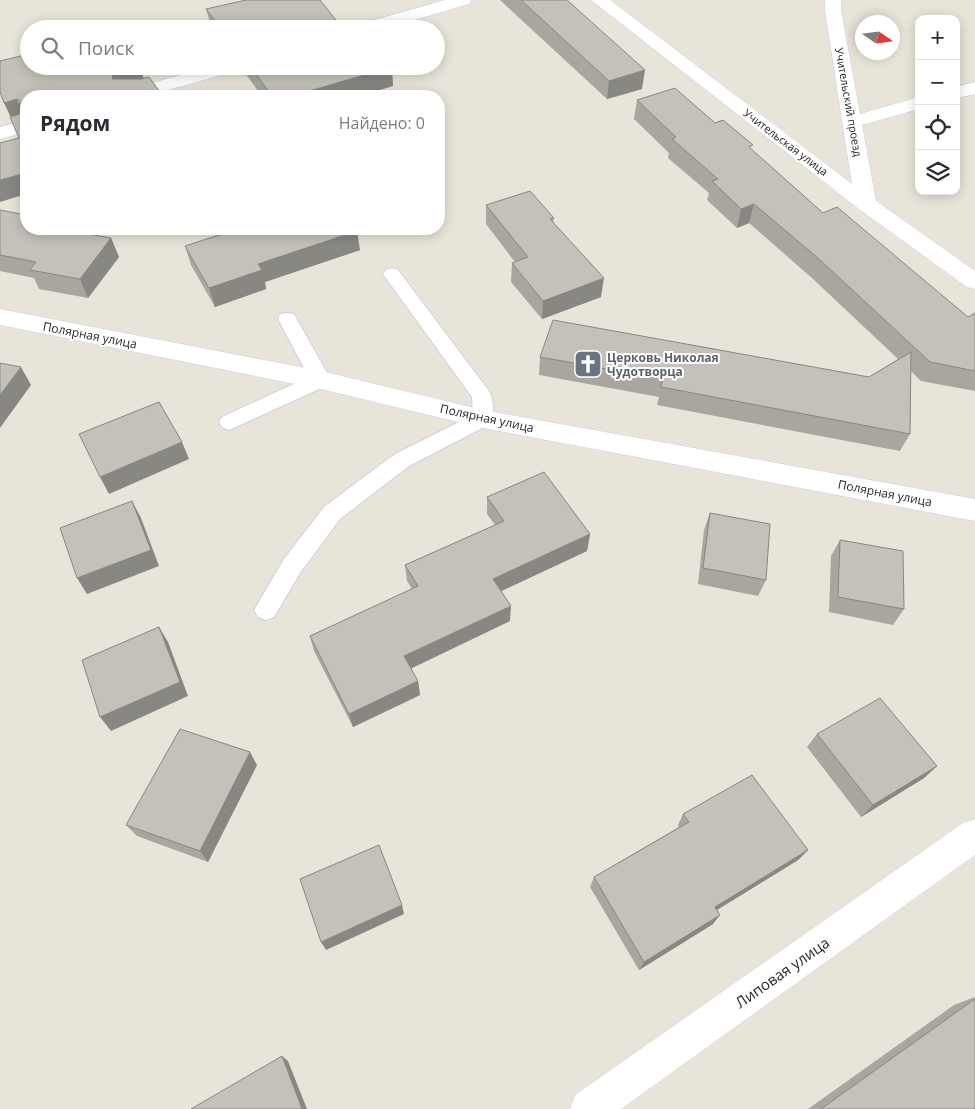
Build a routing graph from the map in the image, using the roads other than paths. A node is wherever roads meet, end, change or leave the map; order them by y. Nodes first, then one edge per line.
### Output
1 (463, 0) edge
2 (599, 0) edge
3 (833, 0) edge
4 (394, 20) edge
5 (201, 75) edge
6 (975, 88) edge
7 (149, 90) edge
8 (960, 92) edge
9 (915, 105) edge
10 (852, 122) junction
11 (20, 128) edge
12 (0, 133) edge
13 (866, 204) junction
14 (392, 274) dead end
15 (975, 282) edge
16 (0, 317) edge
17 (287, 318) dead end
18 (321, 380) junction
19 (483, 418) junction
20 (229, 422) dead end
21 (975, 510) edge
22 (266, 610) dead end
23 (975, 835) edge
24 (589, 1109) edge

1 - 4 street
2 - 13 street, Учительская улица
3 - 10 street, Учительский проезд
5 - 7 street
6 - 8 street
9 - 10 street
10 - 13 street, Учительский проезд
11 - 12 street
13 - 15 street, Учительская улица
14 - 19 lane
16 - 18 street, Полярная улица
17 - 18 lane
18 - 19 street, Полярная улица
18 - 20 lane
19 - 21 street, Полярная улица
19 - 22 lane
23 - 24 street, Липовая улица

